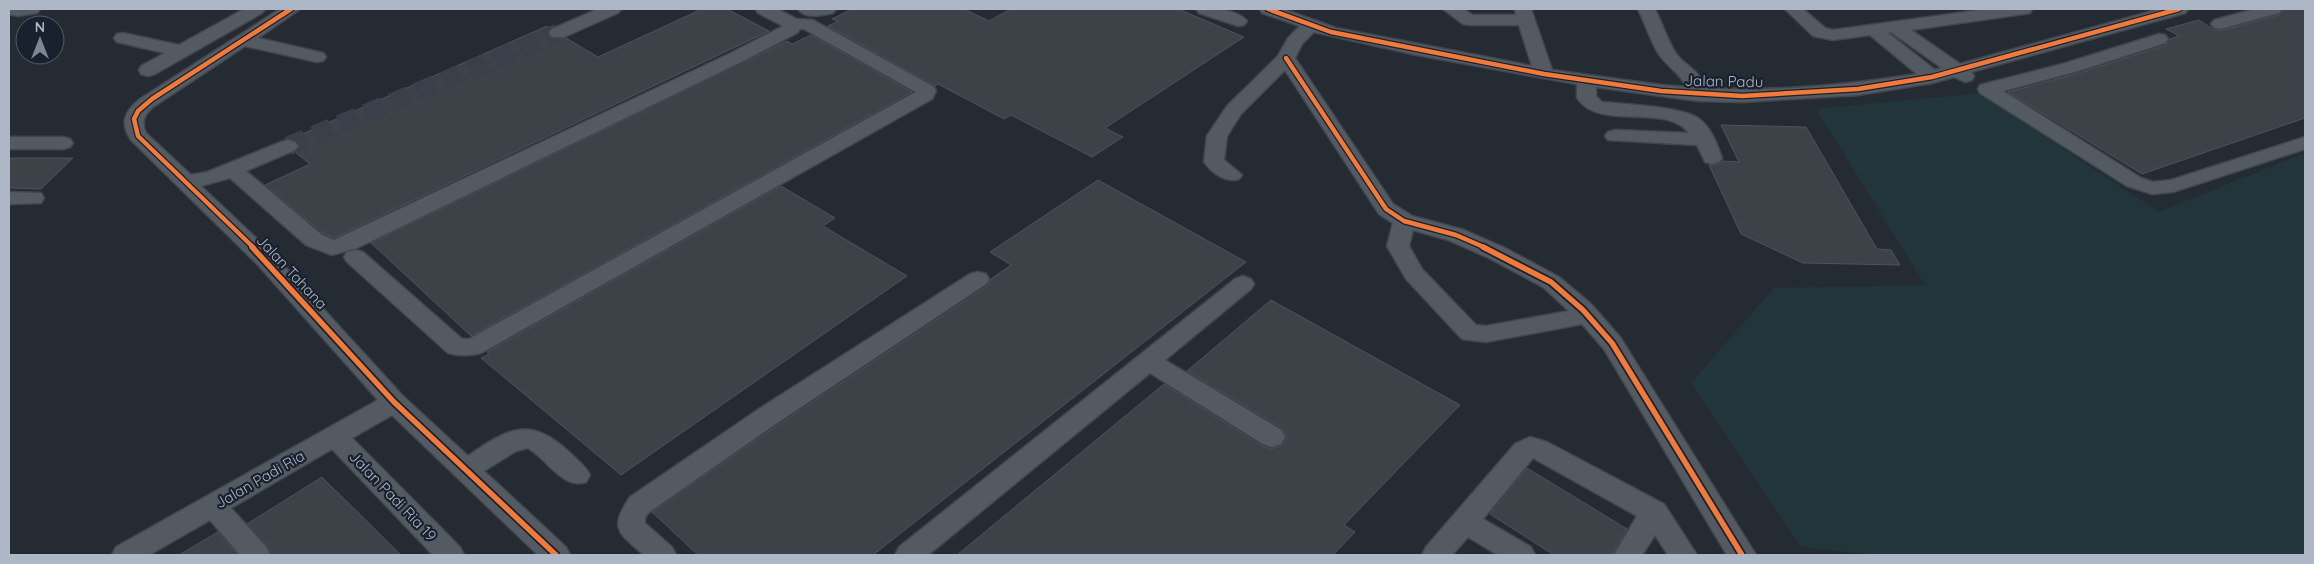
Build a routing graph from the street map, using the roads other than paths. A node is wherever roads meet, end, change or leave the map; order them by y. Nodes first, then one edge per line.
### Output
1 (9, 9) edge
2 (31, 9) edge
3 (256, 9) edge
4 (291, 9) edge
5 (612, 9) edge
6 (764, 9) edge
7 (807, 9) edge
8 (827, 9) edge
9 (1205, 9) edge
10 (1268, 9) edge
11 (1452, 9) edge
12 (1647, 9) edge
13 (1793, 9) edge
14 (2024, 9) edge
15 (2179, 9) edge
16 (2273, 9) edge
17 (1524, 14) edge
18 (1238, 21) dead end
19 (792, 24) junction
20 (2220, 24) dead end
21 (1310, 26) junction
22 (1894, 26) junction
23 (1873, 30) junction
24 (558, 33) tunnel mouth
25 (123, 38) dead end
26 (2159, 39) dead end
27 (241, 40) junction
28 (2042, 48) junction
29 (182, 51) junction
30 (317, 56) dead end
31 (1286, 58) junction
32 (2072, 67) junction
33 (148, 70) dead end
34 (1955, 71) junction
35 (1544, 74) junction
36 (1932, 77) junction
37 (1587, 80) junction
38 (1987, 89) junction
39 (1698, 95) junction
40 (1615, 136) dead end
41 (1705, 139) junction
42 (9, 143) edge
43 (2305, 143) edge
44 (63, 144) dead end
45 (288, 146) tunnel mouth
46 (1712, 158) dead end
47 (232, 169) junction
48 (1232, 175) dead end
49 (185, 183) junction
50 (9, 198) edge
51 (34, 198) dead end
52 (1404, 221) junction
53 (355, 257) dead end
54 (978, 279) dead end
55 (1243, 284) dead end
56 (1588, 315) junction
57 (1149, 360) junction
58 (394, 402) junction
59 (335, 436) junction
60 (1272, 437) dead end
61 (465, 471) junction
62 (577, 475) dead end
63 (213, 505) junction
64 (1654, 512) junction
65 (1465, 522) junction
66 (126, 555) edge
67 (256, 555) edge
68 (450, 555) edge
69 (556, 555) edge
70 (662, 555) edge
71 (910, 555) edge
72 (1436, 555) edge
73 (1521, 555) edge
74 (1628, 555) edge
75 (1683, 555) edge
76 (1742, 555) edge

1 - 2 street
3 - 29 street
4 - 27 street, Jalan Tahana
5 - 24 street
6 - 19 street
7 - 8 street
9 - 18 street
10 - 21 street, Jalan Padu
11 - 17 street
12 - 39 street
13 - 23 street
14 - 22 street
15 - 28 street, Jalan Padu
16 - 20 street
17 - 35 street
19 - 47 street
19 - 53 street
21 - 31 street
21 - 35 street, Jalan Padu
22 - 23 street
22 - 34 street
23 - 36 street
25 - 29 street
26 - 32 street
27 - 30 street
27 - 49 street, Jalan Tahana
28 - 32 street
28 - 34 street, Jalan Padu
29 - 33 street
31 - 48 street
31 - 52 street
32 - 38 street
34 - 36 street, Jalan Padu
34 - 38 street
35 - 37 street, Jalan Padu
36 - 39 street, Jalan Padu
37 - 39 street, Jalan Padu
37 - 41 street
38 - 43 street
40 - 41 street
41 - 46 street
42 - 44 street
45 - 47 street
47 - 49 street
49 - 58 street, Jalan Tahana
50 - 51 street
52 - 56 street
52 - 56 street
54 - 70 street
55 - 57 street
56 - 76 street
57 - 60 street
57 - 71 street
58 - 59 street, Jalan Padi Ria
58 - 61 street, Jalan Tahana
59 - 63 street, Jalan Padi Ria
59 - 68 street, Jalan Padi Ria 19
61 - 62 street
61 - 69 street, Jalan Tahana
63 - 66 street, Jalan Padi Ria
63 - 67 street
64 - 65 street
64 - 74 street
64 - 75 street
65 - 72 street
65 - 73 street

